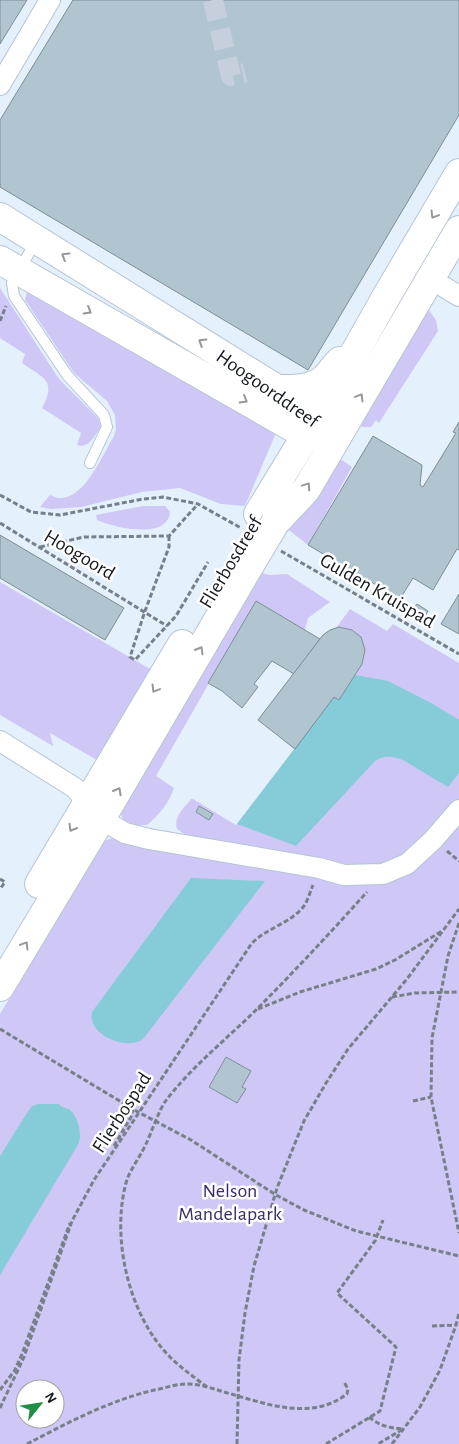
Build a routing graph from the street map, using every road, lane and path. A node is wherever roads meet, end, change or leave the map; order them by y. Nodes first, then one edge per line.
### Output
1 (50, 0) edge
2 (0, 85) edge
3 (459, 173) edge
4 (0, 217) edge
5 (459, 230) edge
6 (37, 239) junction
7 (9, 266) edge
8 (357, 347) junction
9 (277, 389) junction
10 (272, 416) junction
11 (311, 426) junction
12 (336, 439) junction
13 (90, 463) dead end
14 (285, 469) junction
15 (0, 494) edge
16 (198, 504) junction
17 (267, 519) junction
18 (230, 522) dead end
19 (0, 523) edge
20 (169, 536) junction
21 (40, 547) junction
22 (282, 552) dead end
23 (230, 561) junction
24 (145, 611) junction
25 (167, 626) junction
26 (459, 654) edge
27 (0, 741) edge
28 (94, 810) junction
29 (459, 810) edge
30 (319, 868) junction
31 (384, 874) junction
32 (0, 879) edge
33 (0, 889) edge
34 (459, 909) edge
35 (459, 923) edge
36 (445, 929) junction
37 (0, 951) edge
38 (0, 987) edge
39 (441, 992) junction
40 (459, 992) edge
41 (391, 998) junction
42 (255, 1011) junction
43 (0, 1029) edge
44 (431, 1097) junction
45 (413, 1101) dead end
46 (133, 1109) junction
47 (138, 1112) junction
48 (156, 1122) junction
49 (276, 1195) junction
50 (383, 1220) dead end
51 (459, 1234) edge
52 (378, 1236) junction
53 (459, 1256) edge
54 (459, 1313) edge
55 (456, 1325) junction
56 (432, 1326) dead end
57 (344, 1382) dead end
58 (207, 1387) junction
59 (0, 1390) edge
60 (238, 1396) junction
61 (0, 1408) edge
62 (369, 1417) junction
63 (403, 1430) junction
64 (334, 1439) junction
65 (28, 1444) edge
66 (237, 1444) edge
67 (326, 1444) edge
68 (337, 1444) edge
69 (378, 1444) edge
70 (392, 1444) edge

1 - 2 street
3 -> 8 street, Flierbosdreef
4 - 6 street, Hoogoorddreef
12 -> 5 street, Flierbosdreef
6 - 7 lane
9 -> 6 street, Hoogoorddreef
7 -> 10 street, Hoogoorddreef
7 - 13 lane
8 - 9 street
8 - 11 street, Flierbosdreef
9 - 11 street, Hoogoorddreef
10 - 11 street, Hoogoorddreef
10 - 14 street
11 - 12 street, Hoogoorddreef
11 - 14 street, Flierbosdreef
17 -> 12 street, Flierbosdreef
14 - 17 street, Flierbosdreef
15 - 16 path
16 - 18 path
16 - 20 path
17 - 23 street, Flierbosdreef, bridge
19 - 21 path, Hoogoord
20 - 21 path
20 - 24 path
21 - 24 path, Hoogoord
22 - 26 path, Gulden Kruispad
23 - 25 path
23 - 28 street, Flierbosdreef
24 - 25 path, Hoogoord
24 - 25 path
27 - 28 street
28 - 30 street
28 -> 37 street, Flierbosdreef
38 -> 28 street, Flierbosdreef
29 - 31 street
30 - 31 street
30 - 47 path, Flierbospad
31 - 42 path
32 - 33 path
34 - 36 path
35 - 39 path
36 - 41 path
36 - 42 path
39 - 40 path
39 - 41 path
39 - 44 path
41 - 49 path
42 - 48 path
43 - 46 path
44 - 45 path
44 - 51 path
46 - 47 path
46 - 59 path
47 - 48 path
47 - 61 path, Flierbospad
48 - 49 path
48 - 58 path
49 - 52 path
49 - 60 path
50 - 52 path
52 - 53 path
52 - 62 path
54 - 55 path
55 - 56 path
55 - 63 path
57 - 60 path
58 - 60 path
58 - 65 path
60 - 66 path
62 - 63 path
62 - 64 path
63 - 69 path
63 - 70 path
64 - 67 path
64 - 68 path

